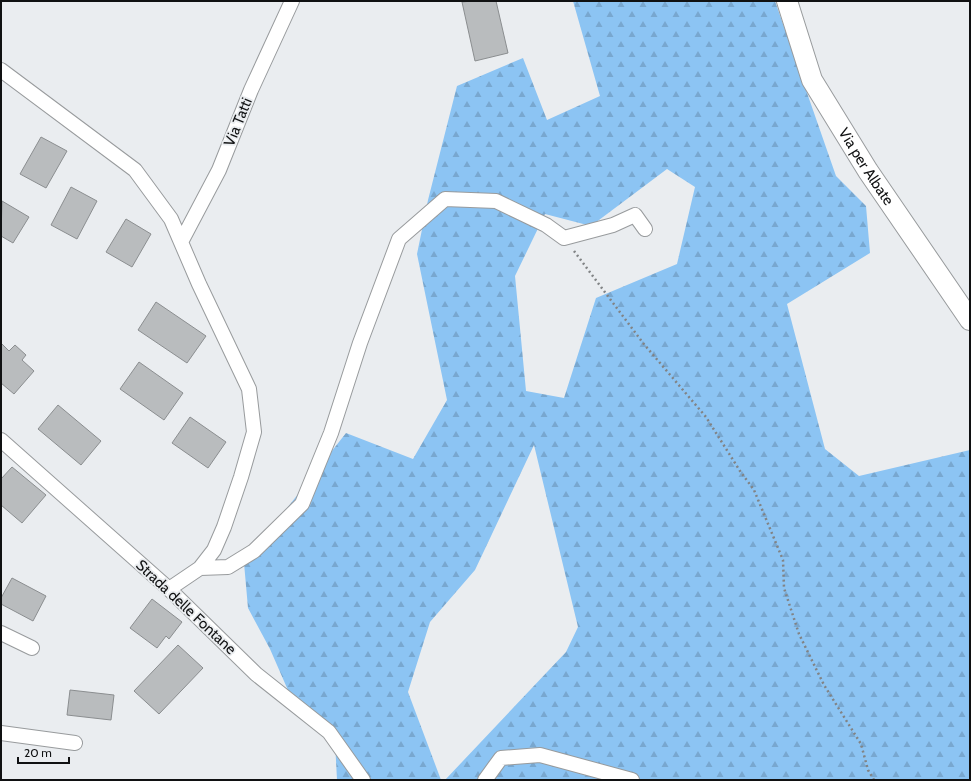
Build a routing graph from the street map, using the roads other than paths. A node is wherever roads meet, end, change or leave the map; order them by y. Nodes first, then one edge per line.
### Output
1 (292, 1) edge
2 (786, 1) edge
3 (1, 70) edge
4 (645, 229) dead end
5 (181, 242) junction
6 (970, 320) edge
7 (1, 440) edge
8 (200, 568) junction
9 (169, 589) junction
10 (1, 633) edge
11 (32, 648) dead end
12 (1, 733) edge
13 (75, 743) dead end
14 (363, 780) edge
15 (485, 780) edge
16 (632, 780) edge

1 - 5 street, Via Tatti
2 - 6 street, Via per Albate
3 - 5 street
4 - 8 street
5 - 8 street
7 - 9 street, Strada delle Fontane
8 - 9 street
9 - 14 street, Strada delle Fontane
10 - 11 street
12 - 13 street
15 - 16 street

